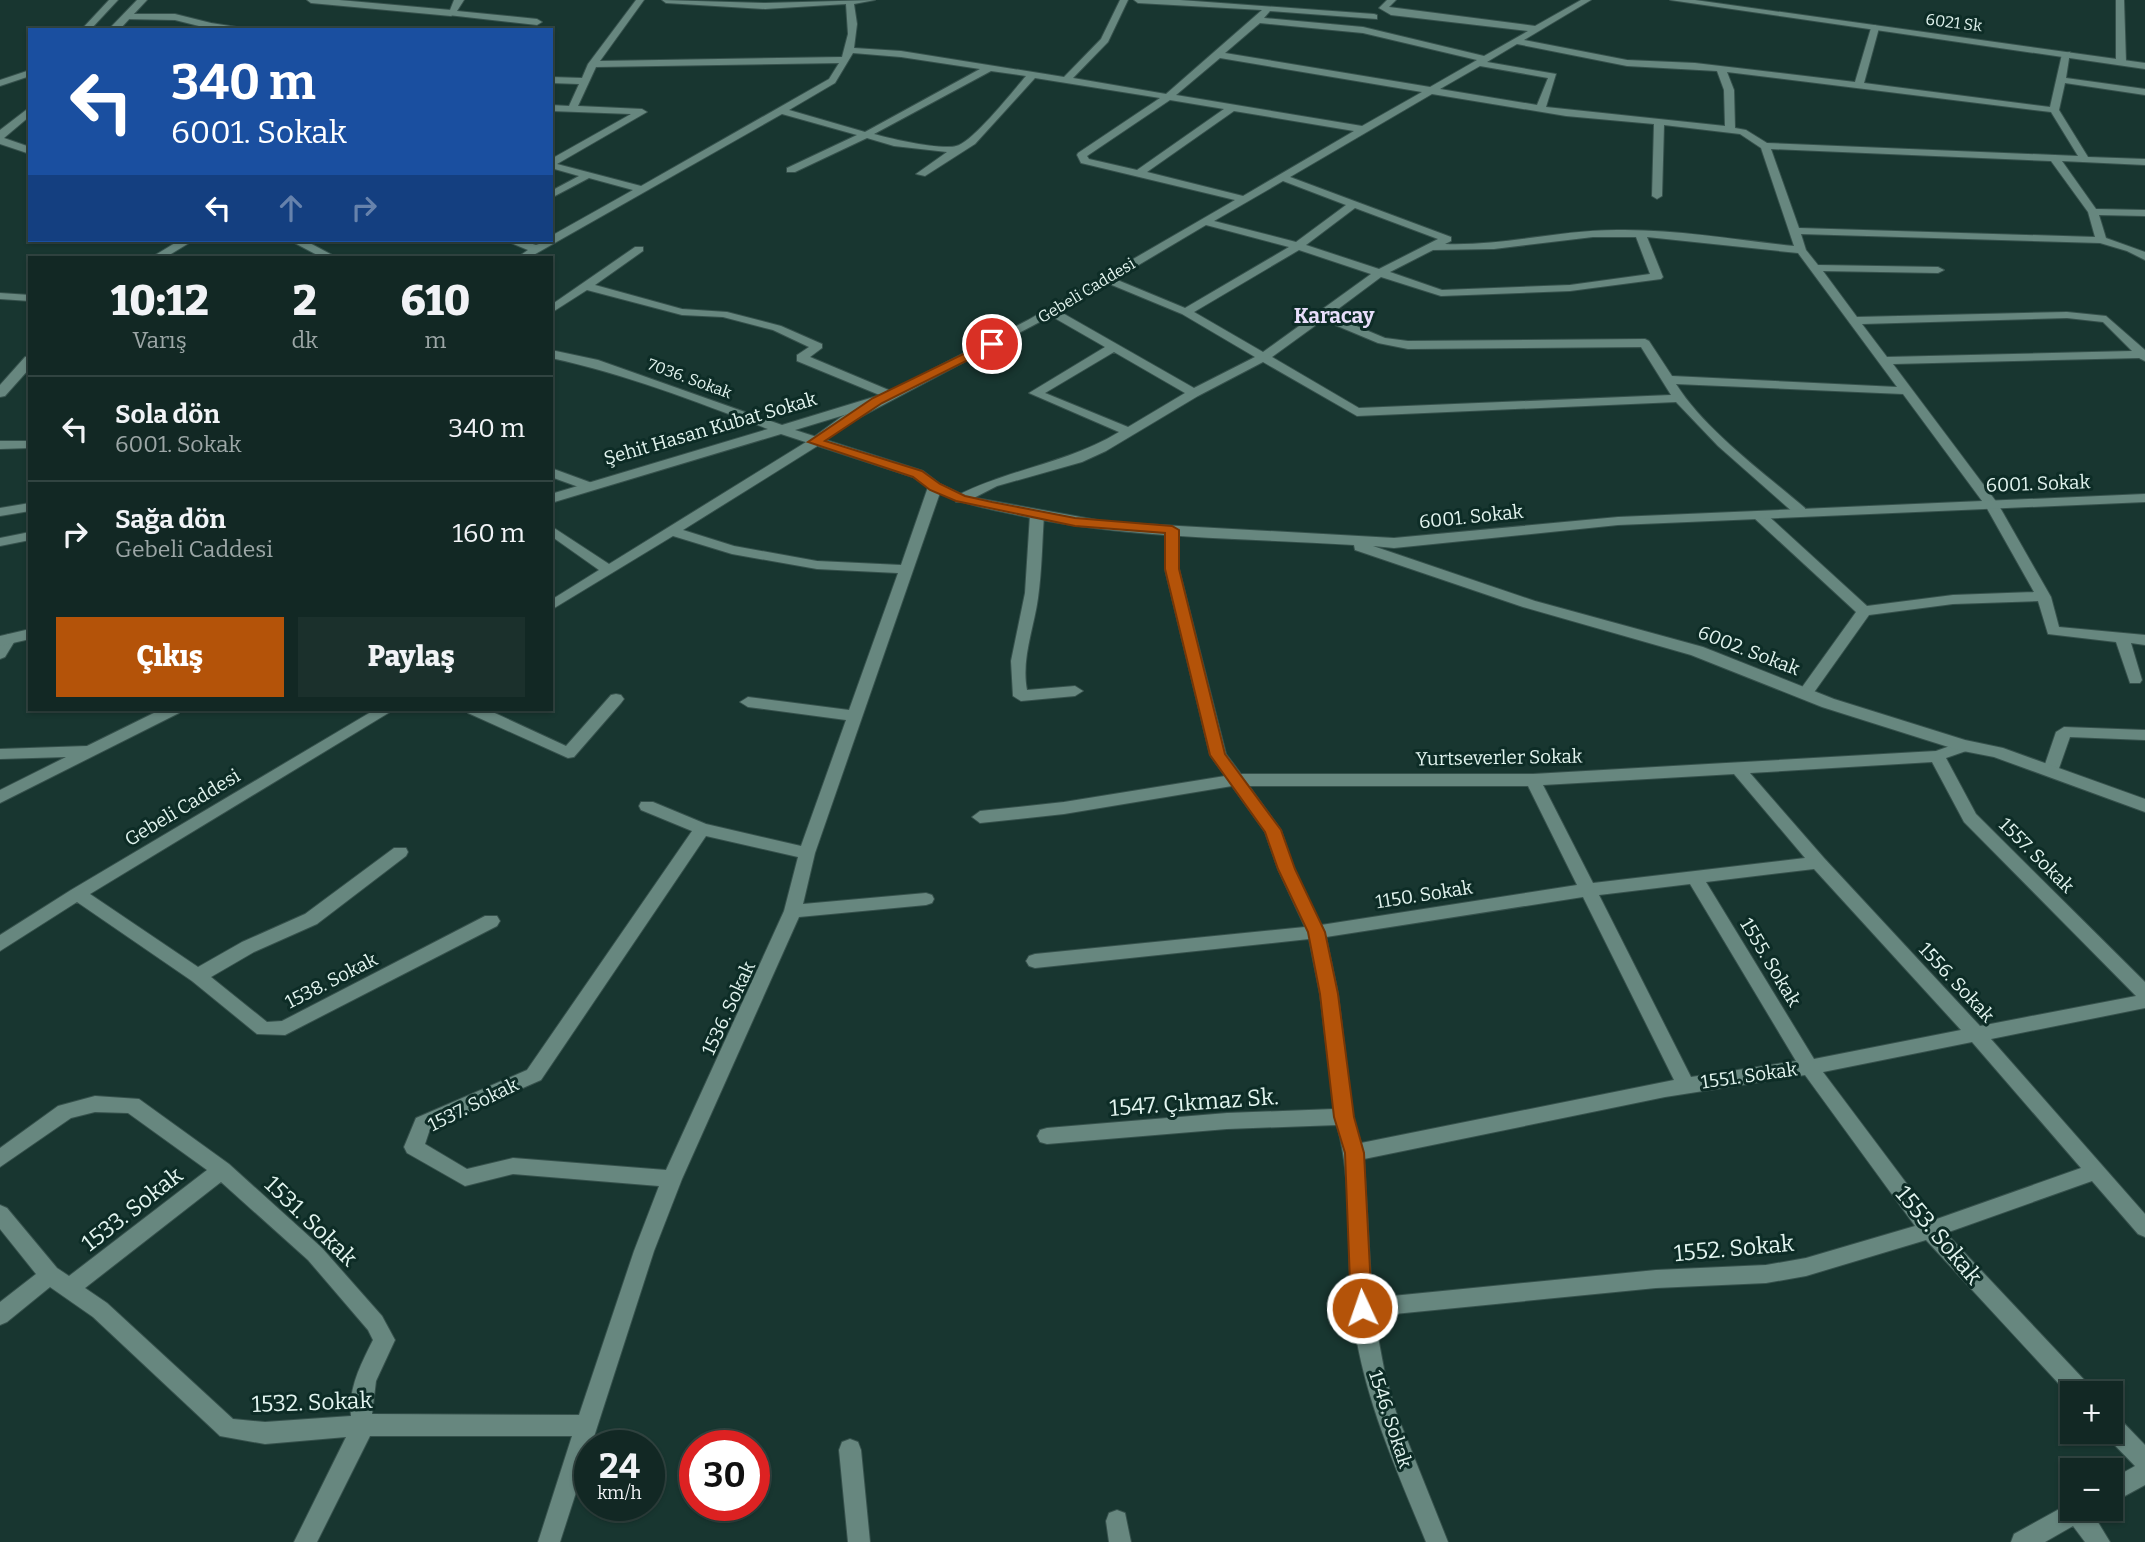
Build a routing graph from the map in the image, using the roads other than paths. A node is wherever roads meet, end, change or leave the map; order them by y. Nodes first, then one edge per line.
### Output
1 (114, 0) edge
2 (142, 0) edge
3 (311, 0) edge
4 (459, 0) edge
5 (640, 0) edge
6 (666, 0) edge
7 (872, 0) edge
8 (1124, 0) edge
9 (1138, 0) edge
10 (1392, 0) edge
11 (1587, 0) edge
12 (1675, 0) edge
13 (2120, 0) edge
14 (828, 1) edge
15 (850, 3) junction
16 (1268, 8) junction
17 (451, 13) junction
18 (127, 17) junction
19 (1374, 17) dead end
20 (1258, 20) junction
21 (537, 22) dead end
22 (87, 28) edge
23 (115, 28) edge
24 (231, 28) edge
25 (1875, 28) junction
26 (1536, 29) junction
27 (1515, 41) junction
28 (848, 50) junction
29 (2067, 54) junction
30 (1217, 55) junction
31 (844, 61) junction
32 (1482, 61) junction
33 (2120, 62) junction
34 (593, 64) junction
35 (2145, 66) edge
36 (989, 68) junction
37 (1721, 69) junction
38 (28, 74) edge
39 (1033, 74) junction
40 (553, 80) edge
41 (1066, 80) junction
42 (2062, 80) junction
43 (585, 81) junction
44 (0, 83) edge
45 (1860, 85) junction
46 (1428, 91) junction
47 (2145, 92) edge
48 (1168, 97) junction
49 (553, 108) edge
50 (572, 108) junction
51 (1232, 108) junction
52 (1540, 109) junction
53 (780, 110) junction
54 (2054, 110) junction
55 (28, 112) edge
56 (1659, 120) junction
57 (17, 121) junction
58 (28, 122) edge
59 (1361, 129) junction
60 (1730, 130) junction
61 (864, 136) junction
62 (0, 138) edge
63 (1765, 146) junction
64 (28, 150) edge
65 (957, 150) junction
66 (2054, 158) junction
67 (2084, 158) junction
68 (2145, 162) edge
69 (553, 163) edge
70 (553, 165) edge
71 (791, 170) dead end
72 (1139, 173) junction
73 (590, 174) junction
74 (921, 174) dead end
75 (1282, 177) junction
76 (641, 189) junction
77 (553, 194) edge
78 (1657, 196) dead end
79 (1244, 199) junction
80 (1354, 204) junction
81 (2093, 212) junction
82 (2145, 213) edge
83 (1205, 222) junction
84 (1794, 231) junction
85 (1641, 236) junction
86 (553, 240) edge
87 (2101, 240) junction
88 (184, 242) edge
89 (299, 242) edge
90 (515, 242) edge
91 (549, 242) edge
92 (1298, 246) junction
93 (1434, 247) junction
94 (537, 249) junction
95 (639, 249) dead end
96 (2131, 249) junction
97 (2145, 249) edge
98 (1801, 250) junction
99 (160, 256) edge
100 (328, 256) edge
101 (525, 256) edge
102 (2145, 257) edge
103 (1813, 268) junction
104 (1938, 270) dead end
105 (1378, 274) junction
106 (1104, 278) junction
107 (586, 286) junction
108 (0, 296) edge
109 (28, 298) edge
110 (553, 309) edge
111 (1049, 310) junction
112 (1186, 312) junction
113 (1324, 316) junction
114 (1854, 321) junction
115 (1112, 348) junction
116 (553, 354) edge
117 (1266, 356) junction
118 (2144, 356) edge
119 (1884, 361) junction
120 (28, 362) edge
121 (1670, 380) junction
122 (1907, 391) junction
123 (0, 393) edge
124 (1194, 393) junction
125 (886, 397) junction
126 (1679, 398) junction
127 (780, 430) junction
128 (1126, 431) junction
129 (815, 442) junction
130 (0, 445) edge
131 (28, 445) edge
132 (553, 473) edge
133 (587, 486) junction
134 (935, 487) junction
135 (553, 498) edge
136 (2145, 498) edge
137 (961, 499) junction
138 (1991, 503) junction
139 (28, 507) edge
140 (1800, 511) junction
141 (0, 512) edge
142 (1759, 514) junction
143 (1037, 515) junction
144 (1172, 530) junction
145 (553, 531) edge
146 (672, 531) junction
147 (28, 536) edge
148 (1337, 539) junction
149 (0, 542) edge
150 (905, 569) junction
151 (609, 570) junction
152 (2043, 597) junction
153 (553, 605) edge
154 (1864, 611) junction
155 (28, 634) edge
156 (2122, 638) junction
157 (4, 640) edge
158 (2145, 640) edge
159 (0, 654) edge
160 (2135, 680) dead end
161 (1076, 691) dead end
162 (1805, 694) junction
163 (616, 699) dead end
164 (748, 702) dead end
165 (170, 711) edge
166 (384, 711) edge
167 (476, 711) edge
168 (854, 716) junction
169 (2145, 735) edge
170 (1964, 746) junction
171 (91, 751) junction
172 (0, 754) edge
173 (1937, 756) junction
174 (1736, 766) junction
175 (2051, 770) junction
176 (1234, 780) junction
177 (1533, 780) junction
178 (0, 797) edge
179 (647, 806) dead end
180 (2145, 806) edge
181 (980, 817) dead end
182 (702, 829) junction
183 (400, 852) dead end
184 (807, 853) junction
185 (1818, 862) junction
186 (1696, 879) junction
187 (1588, 890) junction
188 (77, 894) junction
189 (926, 899) dead end
190 (793, 911) junction
191 (491, 921) dead end
192 (1317, 932) junction
193 (0, 944) edge
194 (1035, 961) dead end
195 (198, 976) junction
196 (2145, 993) edge
197 (2145, 1001) edge
198 (1977, 1035) junction
199 (1809, 1066) junction
200 (1686, 1085) junction
201 (1344, 1117) junction
202 (1047, 1136) dead end
203 (1354, 1153) junction
204 (0, 1159) edge
205 (222, 1170) junction
206 (2095, 1171) junction
207 (672, 1179) junction
208 (0, 1214) edge
209 (2145, 1228) edge
210 (1930, 1230) junction
211 (50, 1275) junction
212 (71, 1287) junction
213 (1362, 1308) junction
214 (0, 1315) edge
215 (2071, 1381) edge
216 (364, 1425) junction
217 (587, 1426) junction
218 (2123, 1438) edge
219 (850, 1450) dead end
220 (2145, 1461) edge
221 (2145, 1473) edge
222 (2123, 1486) edge
223 (2060, 1521) edge
224 (2087, 1521) edge
225 (305, 1542) edge
226 (549, 1542) edge
227 (859, 1542) edge
228 (1437, 1542) edge
229 (2022, 1542) edge
230 (2099, 1542) edge

1 - 22 street
2 - 18 street
3 - 17 street
4 - 17 street
5 - 34 street
6 - 14 street
7 - 15 street
8 - 41 street
9 - 16 street
10 - 26 street
11 - 26 street, Gebeli Caddesi
12 - 25 street, 6021 Sk
13 - 33 street
14 - 15 street
15 - 28 street
16 - 19 street
16 - 20 street
17 - 21 street
18 - 23 street
18 - 24 street
20 - 30 street
20 - 32 street
25 - 29 street, 6021 Sk
25 - 45 street
26 - 27 street, Gebeli Caddesi
27 - 32 street, Gebeli Caddesi
27 - 37 street
28 - 31 street
28 - 36 street
29 - 33 street, 6021 Sk
29 - 42 street
30 - 46 street
30 - 48 street
31 - 34 street
31 - 53 street
32 - 46 street, Gebeli Caddesi
32 - 52 street
33 - 35 street, 6021 Sk
34 - 43 street
36 - 39 street
36 - 61 street
37 - 45 street
37 - 60 street
38 - 44 street
39 - 41 street
39 - 65 street
40 - 43 street
41 - 48 street
42 - 47 street
42 - 54 street
43 - 50 street
45 - 54 street
46 - 52 street
46 - 59 street, Gebeli Caddesi
48 - 51 street
48 - 72 street
49 - 50 street
50 - 69 street
51 - 59 street
51 - 72 street
52 - 56 street
53 - 61 street
53 - 76 street
54 - 67 street
55 - 57 street
56 - 60 street
56 - 78 street
57 - 58 street
57 - 62 street
59 - 75 street, Gebeli Caddesi
60 - 63 street
61 - 65 street
61 - 71 street
62 - 64 street
63 - 66 street
63 - 84 street
65 - 74 street
66 - 67 street
66 - 81 street
67 - 68 street
70 - 73 street
72 - 79 street
73 - 76 street
73 - 77 street
75 - 79 street, Gebeli Caddesi
75 - 80 street
76 - 86 street
79 - 83 street, Gebeli Caddesi
80 - 92 street
80 - 93 street
81 - 82 street
81 - 87 street
83 - 92 street
83 - 106 street, Gebeli Caddesi
84 - 87 street
84 - 98 street
85 - 93 street
85 - 98 street
85 - 105 street
87 - 96 street
88 - 99 street
89 - 100 street
90 - 94 street
91 - 94 street
92 - 105 street
92 - 112 street
93 - 105 street
94 - 101 street
95 - 107 street
96 - 97 street
96 - 102 street
98 - 103 street
103 - 104 street
103 - 114 street
105 - 113 street
106 - 111 street, Gebeli Caddesi
106 - 112 street
107 - 110 street
107 - 125 street
108 - 109 street
111 - 115 street
111 - 125 street, Gebeli Caddesi
112 - 117 street
113 - 117 street
113 - 121 street
114 - 118 street
114 - 119 street
115 - 124 street
115 - 128 street
116 - 127 street, 7036. Sokak
117 - 124 street
117 - 126 street
118 - 119 street
119 - 122 street
120 - 123 street
121 - 122 street
121 - 126 street
122 - 138 street
124 - 128 street
125 - 127 street, Şehit Hasan Kubat Sokak
125 - 129 street, Gebeli Caddesi
126 - 140 street
127 - 129 street, 7036. Sokak
127 - 133 street, Şehit Hasan Kubat Sokak
128 - 137 street
129 - 134 street, 6001. Sokak
129 - 146 street, Gebeli Caddesi
130 - 131 street
132 - 133 street
133 - 135 street, Şehit Hasan Kubat Sokak
134 - 137 street, 6001. Sokak
134 - 150 street, 1536. Sokak
136 - 138 street, 6001. Sokak
137 - 143 street, 6001. Sokak
138 - 140 street, 6001. Sokak
138 - 152 street
139 - 141 street
140 - 142 street, 6001. Sokak
142 - 148 street, 6001. Sokak
142 - 154 street
143 - 144 street, 6001. Sokak
143 - 161 street
144 - 148 street, 6001. Sokak
144 - 176 street, 1546. Sokak
145 - 151 street
146 - 150 street
146 - 151 street, Gebeli Caddesi
147 - 149 street
148 - 162 street, 6002. Sokak
150 - 168 street, 1536. Sokak
151 - 153 street, Gebeli Caddesi
152 - 154 street
152 - 156 street
154 - 162 street
155 - 157 street
156 - 158 street
156 - 160 street
157 - 159 street
162 - 170 street, 6002. Sokak
163 - 167 street
164 - 168 street
165 - 171 street
166 - 188 street, Gebeli Caddesi
168 - 184 street, 1536. Sokak
169 - 175 street
170 - 173 street
170 - 175 street, 6002. Sokak
171 - 172 street
171 - 178 street
173 - 174 street, Yurtseverler Sokak
173 - 196 street, 1557. Sokak
174 - 177 street, Yurtseverler Sokak
174 - 185 street, 1556. Sokak
175 - 180 street, 6002. Sokak
176 - 177 street, Yurtseverler Sokak
176 - 181 street, Yurtseverler Sokak
176 - 192 street, 1546. Sokak
177 - 187 street
179 - 182 street
182 - 184 street
182 - 207 street, 1537. Sokak
183 - 195 street
184 - 190 street, 1536. Sokak
185 - 186 street, 1150. Sokak
185 - 198 street, 1556. Sokak
186 - 187 street, 1150. Sokak
186 - 199 street, 1555. Sokak
187 - 192 street, 1150. Sokak
187 - 200 street
188 - 193 street, Gebeli Caddesi
188 - 195 street, 1538. Sokak
189 - 190 street
190 - 207 street, 1536. Sokak
191 - 195 street, 1538. Sokak
192 - 194 street, 1150. Sokak
192 - 201 street, 1546. Sokak
197 - 198 street, 1551. Sokak
198 - 199 street, 1551. Sokak
198 - 206 street, 1556. Sokak
199 - 200 street, 1551. Sokak
199 - 210 street, 1553. Sokak
200 - 203 street, 1551. Sokak
201 - 202 street, 1547. Çıkmaz Sk.
201 - 203 street, 1546. Sokak
203 - 213 street, 1546. Sokak
204 - 205 street, 1531. Sokak
205 - 212 street, 1533. Sokak
205 - 216 street, 1531. Sokak
206 - 209 street, 1556. Sokak
206 - 210 street, 1552. Sokak
207 - 217 street, 1536. Sokak
208 - 211 street, 1532. Sokak
210 - 213 street, 1552. Sokak
210 - 215 street, 1553. Sokak
211 - 212 street, 1532. Sokak
211 - 214 street
212 - 216 street, 1532. Sokak
213 - 228 street, 1546. Sokak
216 - 217 street, 1532. Sokak
216 - 225 street, 1531. Sokak
217 - 226 street, 1536. Sokak
218 - 220 street
219 - 227 street
221 - 222 street
223 - 229 street
224 - 230 street

